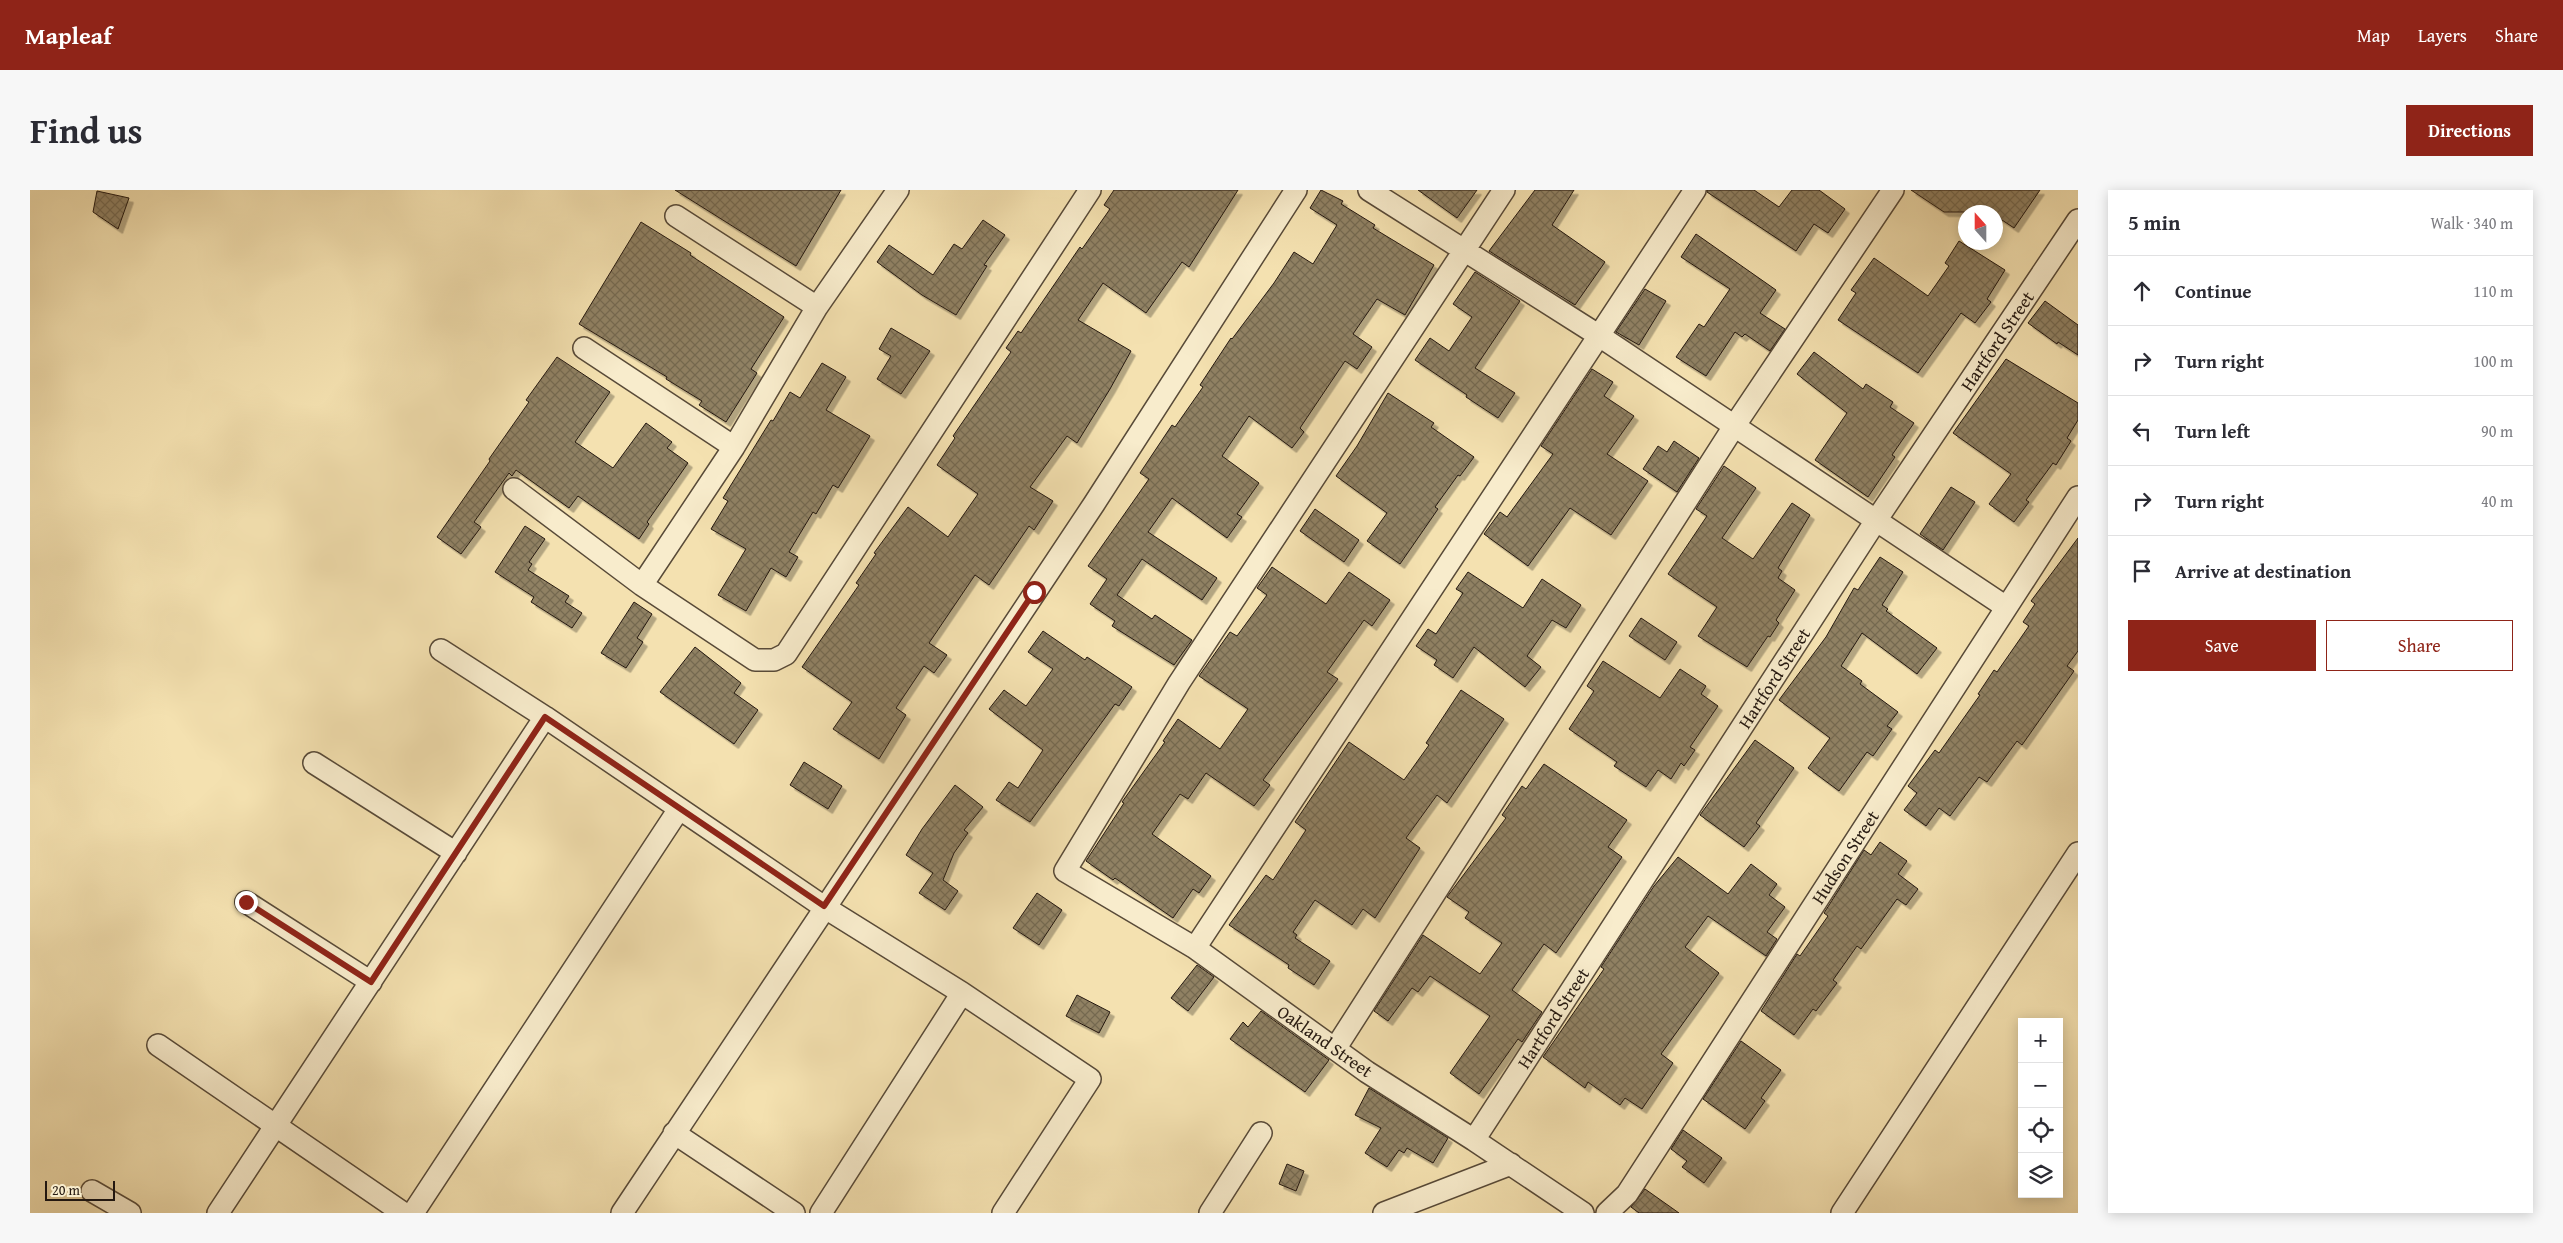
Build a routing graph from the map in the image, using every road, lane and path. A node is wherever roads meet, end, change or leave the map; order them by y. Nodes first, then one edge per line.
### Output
1 (898, 190) edge
2 (1090, 190) edge
3 (1296, 190) edge
4 (1369, 190) edge
5 (1504, 190) edge
6 (1695, 190) edge
7 (1893, 190) edge
8 (676, 216) dead end
9 (2078, 220) edge
10 (1463, 252) junction
11 (817, 308) junction
12 (1598, 335) junction
13 (584, 348) dead end
14 (1735, 425) junction
15 (734, 447) junction
16 (514, 489) dead end
17 (2078, 497) edge
18 (1875, 522) junction
19 (642, 585) junction
20 (2006, 607) junction
21 (441, 650) dead end
22 (545, 717) junction
23 (314, 764) dead end
24 (680, 809) junction
25 (456, 853) junction
26 (2078, 853) edge
27 (2070, 880) edge
28 (246, 902) dead end
29 (824, 906) junction
30 (1195, 948) junction
31 (371, 982) junction
32 (962, 993) junction
33 (158, 1045) dead end
34 (1335, 1049) junction
35 (275, 1125) junction
36 (674, 1133) junction
37 (1261, 1133) dead end
38 (1474, 1140) junction
39 (1511, 1164) junction
40 (92, 1191) dead end
41 (130, 1213) edge
42 (218, 1213) edge
43 (403, 1213) edge
44 (413, 1213) edge
45 (622, 1213) edge
46 (794, 1213) edge
47 (821, 1213) edge
48 (1003, 1213) edge
49 (1210, 1213) edge
50 (1384, 1213) edge
51 (1583, 1213) edge
52 (1607, 1213) edge
53 (1842, 1213) edge

1 - 11 street
2 - 19 street
3 - 29 street
4 - 10 street
5 - 10 street
6 - 12 street
7 - 14 street
8 - 11 street
9 - 18 street, Hartford Street
10 - 12 street
10 - 30 street, Oakland Street
11 - 15 street
12 - 14 street
12 - 30 street
13 - 15 street
14 - 18 street
14 - 34 street
15 - 19 street
16 - 19 street
17 - 20 street, Hudson Street
18 - 20 street
18 - 38 street, Hartford Street
20 - 52 street, Hudson Street
21 - 22 street
22 - 24 street
22 - 25 street
23 - 25 street
24 - 29 street
24 - 44 street
25 - 31 street
26 - 27 street
27 - 53 street
28 - 31 street
29 - 32 street
29 - 36 street
30 - 34 street, Oakland Street
31 - 35 street
32 - 47 street
32 - 48 street
33 - 35 street
34 - 38 street, Oakland Street
35 - 42 street
35 - 43 street
36 - 45 street
36 - 46 street
37 - 49 street
38 - 39 street, Oakland Street
39 - 50 street
39 - 51 street, Oakland Street
40 - 41 street

